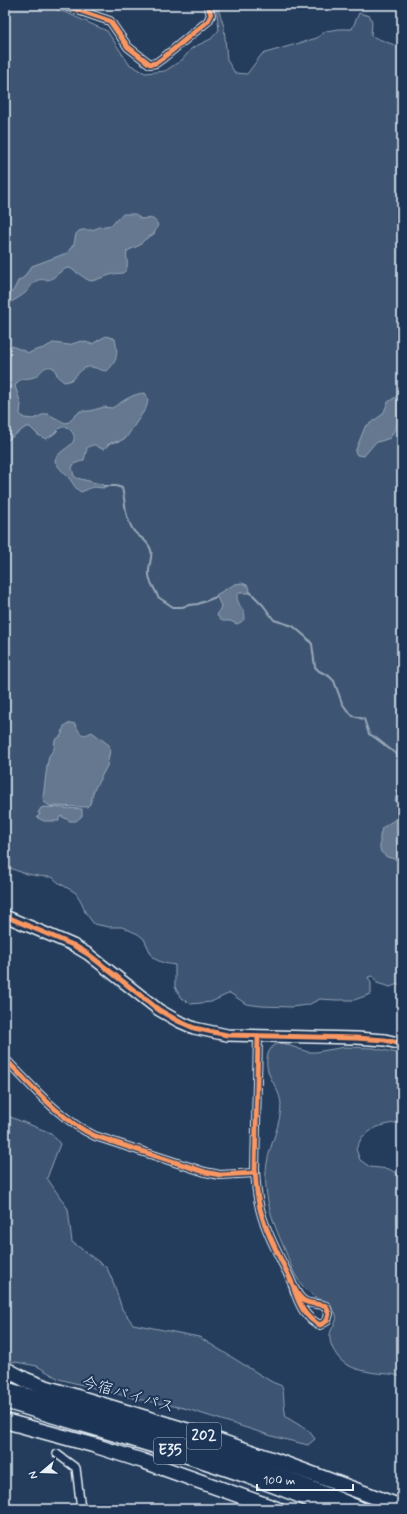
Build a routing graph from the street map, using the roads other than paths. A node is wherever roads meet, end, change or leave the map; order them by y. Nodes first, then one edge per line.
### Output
1 (63, 5) edge
2 (208, 5) edge
3 (5, 916) edge
4 (258, 1036) junction
5 (402, 1044) edge
6 (5, 1059) edge
7 (255, 1173) junction
8 (294, 1289) junction
9 (5, 1369) edge
10 (5, 1389) edge
11 (5, 1401) edge
12 (5, 1421) edge
13 (57, 1454) dead end
14 (402, 1507) edge
15 (81, 1509) edge
16 (277, 1509) edge
17 (332, 1509) edge
18 (360, 1509) edge

1 - 2 street
3 - 4 street
4 - 5 street
4 - 7 street
6 - 7 street
7 - 8 street
8 - 8 street
9 - 14 highway, 今宿バイパス / 202
10 - 18 highway, E35
11 - 17 highway, E35
12 - 16 highway
13 - 15 street

